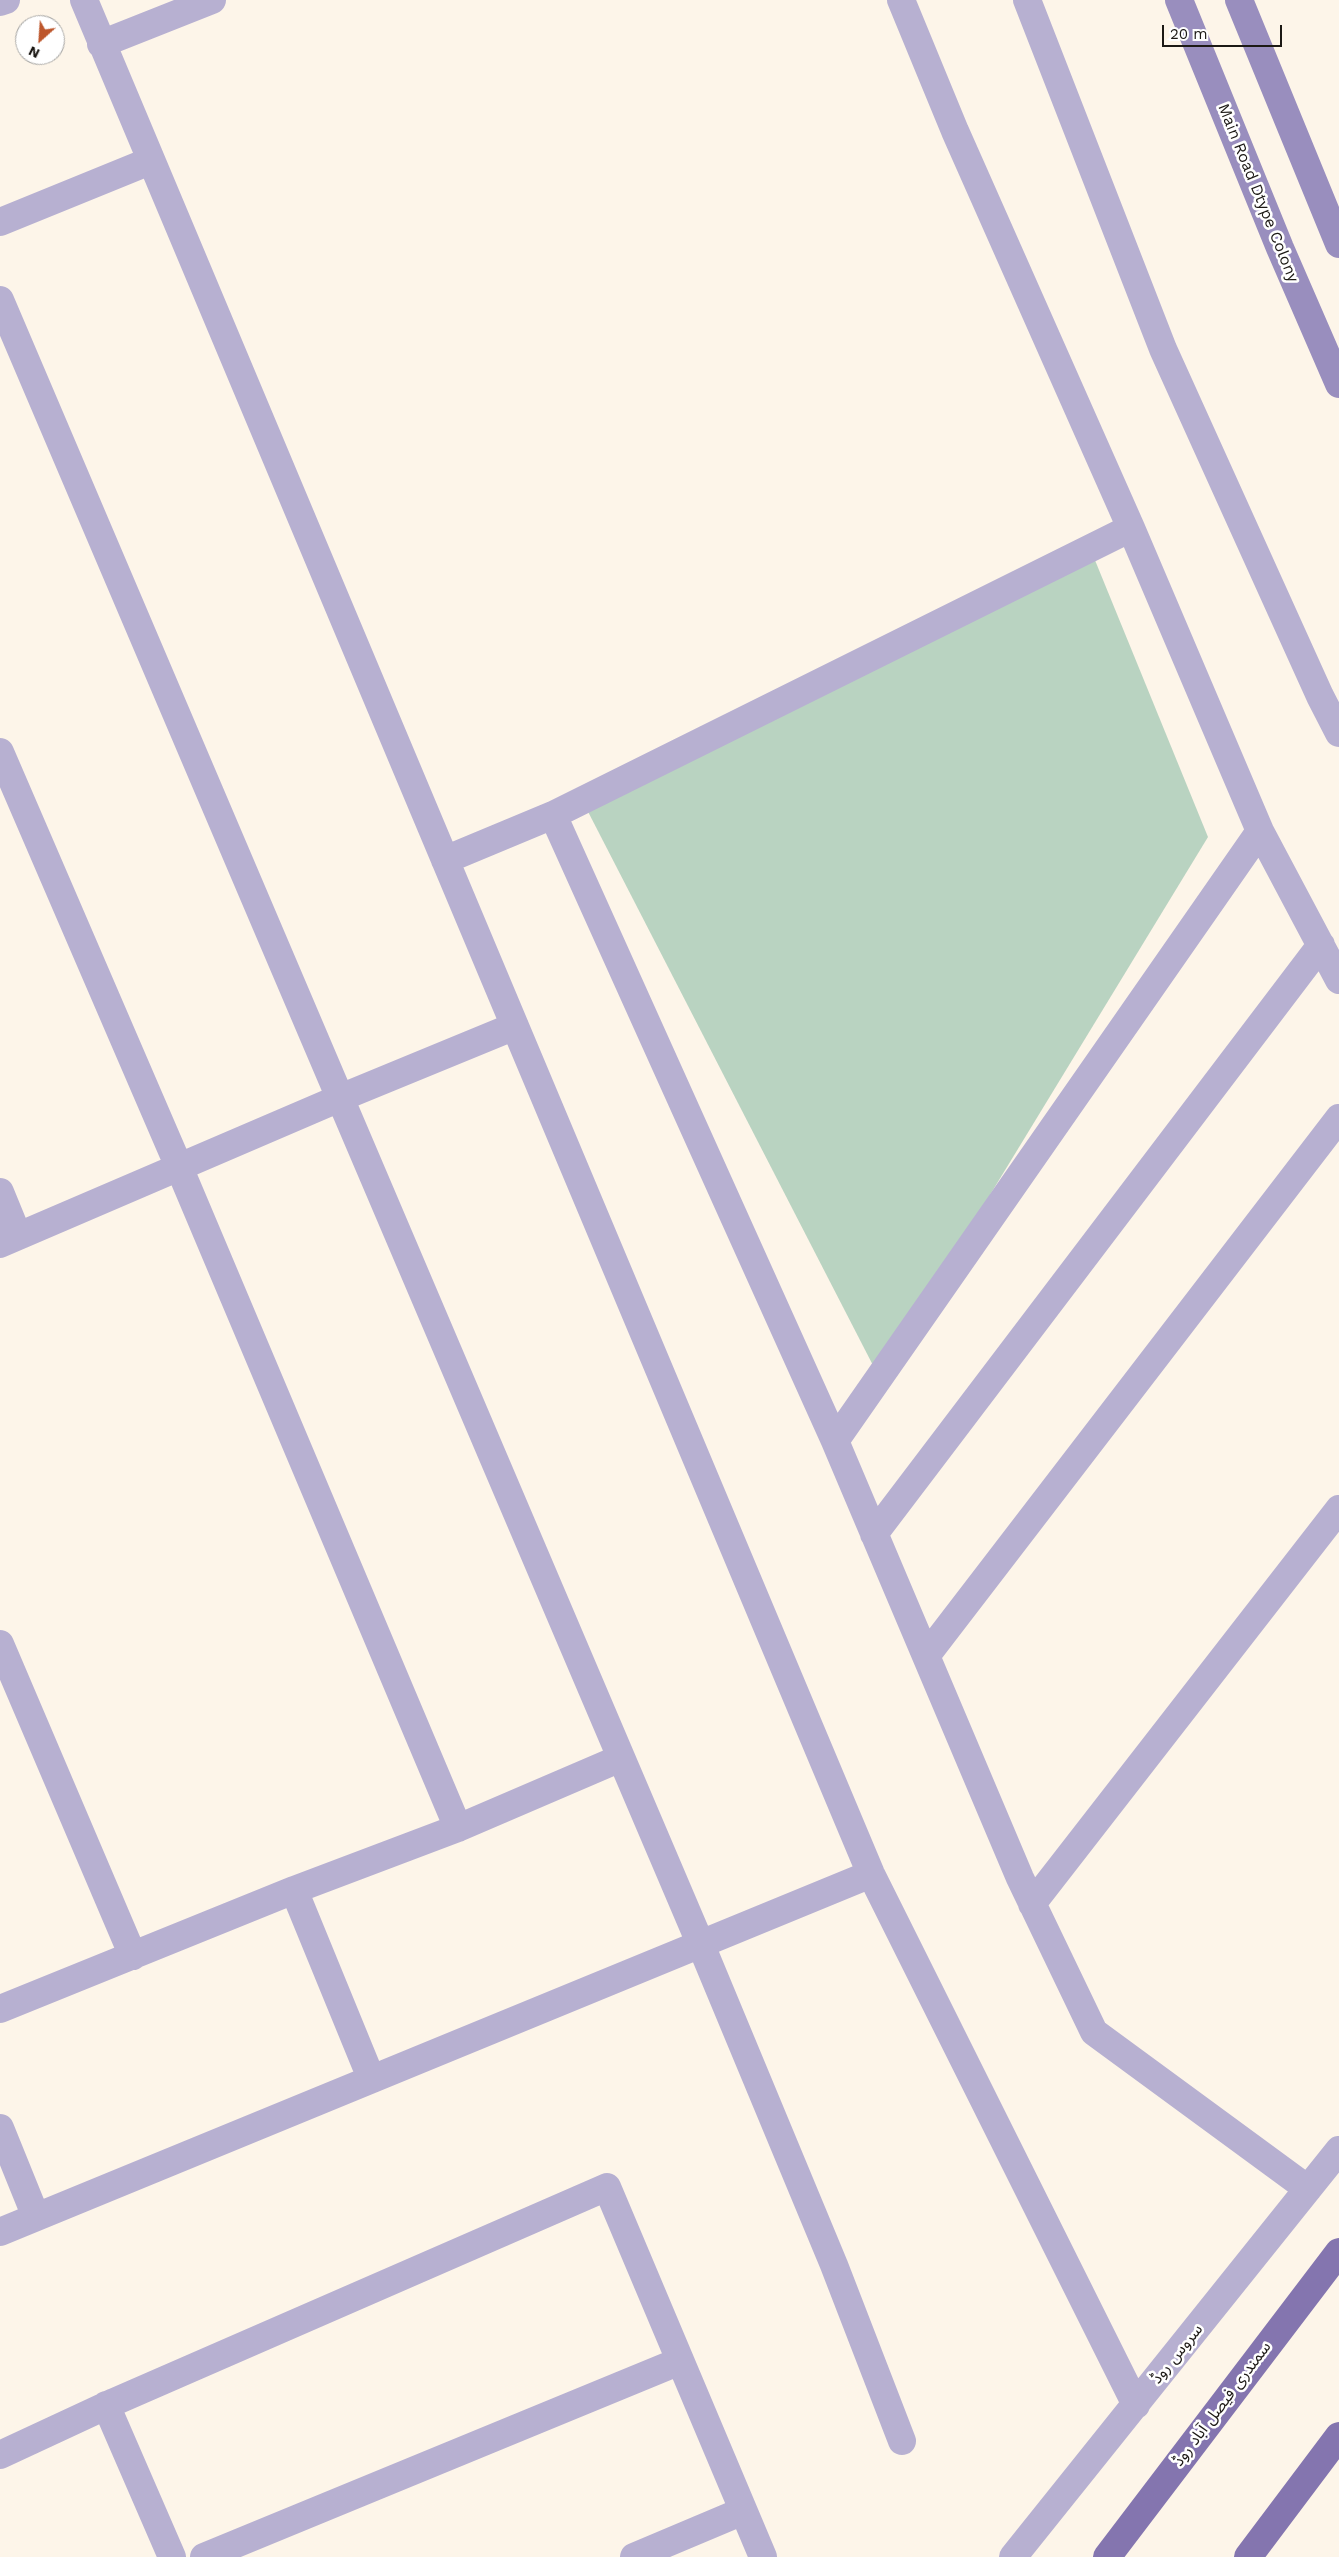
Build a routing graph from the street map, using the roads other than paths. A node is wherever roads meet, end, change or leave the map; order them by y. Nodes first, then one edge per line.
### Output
1 (6, 0) edge
2 (84, 0) edge
3 (212, 0) edge
4 (901, 0) edge
5 (1027, 0) edge
6 (1179, 0) edge
7 (1239, 0) edge
8 (0, 2) edge
9 (101, 44) junction
10 (150, 160) junction
11 (0, 222) edge
12 (1339, 244) edge
13 (0, 300) edge
14 (1339, 384) edge
15 (1131, 528) junction
16 (1339, 733) edge
17 (0, 752) edge
18 (553, 815) junction
19 (1260, 832) junction
20 (445, 860) junction
21 (1321, 945) junction
22 (1339, 980) edge
23 (515, 1026) junction
24 (340, 1098) junction
25 (1339, 1118) edge
26 (179, 1167) junction
27 (0, 1192) edge
28 (9, 1240) edge
29 (835, 1441) junction
30 (1339, 1509) edge
31 (874, 1534) junction
32 (0, 1644) edge
33 (926, 1656) junction
34 (621, 1758) junction
35 (458, 1828) junction
36 (871, 1874) junction
37 (294, 1890) junction
38 (1032, 1904) junction
39 (701, 1945) junction
40 (133, 1956) junction
41 (0, 2009) edge
42 (372, 2078) junction
43 (0, 2128) edge
44 (1339, 2150) edge
45 (1308, 2189) junction
46 (36, 2217) junction
47 (0, 2232) edge
48 (1339, 2252) edge
49 (680, 2361) junction
50 (106, 2405) junction
51 (1136, 2405) junction
52 (1339, 2436) edge
53 (902, 2441) dead end
54 (0, 2455) edge
55 (743, 2511) junction
56 (172, 2557) edge
57 (204, 2557) edge
58 (634, 2557) edge
59 (763, 2557) edge
60 (1013, 2557) edge
61 (1107, 2557) edge
62 (1248, 2557) edge

1 - 8 street
2 - 9 street
3 - 9 street
4 - 15 street
5 - 16 street
6 - 14 main road, Main Road Dtype Colony
7 - 12 main road
9 - 10 street
10 - 11 street
10 - 20 street
13 - 24 street
15 - 18 street
15 - 19 street
17 - 26 street
18 - 20 street
18 - 29 street
19 - 21 street
19 - 29 street
20 - 23 street
21 - 22 street
21 - 31 street
23 - 24 street
23 - 36 street
24 - 26 street
24 - 34 street
25 - 33 street
26 - 28 street
26 - 35 street
27 - 28 street
29 - 31 street
30 - 38 street
31 - 33 street
32 - 40 street
33 - 38 street
34 - 35 street
34 - 39 street
35 - 37 street
36 - 39 street
36 - 51 street
37 - 40 street
37 - 42 street
38 - 45 street
39 - 42 street
39 - 53 street
40 - 41 street
42 - 46 street
43 - 46 street
44 - 45 street, سروس روڈ
45 - 51 street, سروس روڈ
46 - 47 street
48 - 61 main road, سمندری فیصل آباد روڈ
49 - 50 street
49 - 55 street
49 - 57 street
50 - 54 street
50 - 56 street
51 - 60 street, سروس روڈ
52 - 62 main road
55 - 58 street
55 - 59 street

